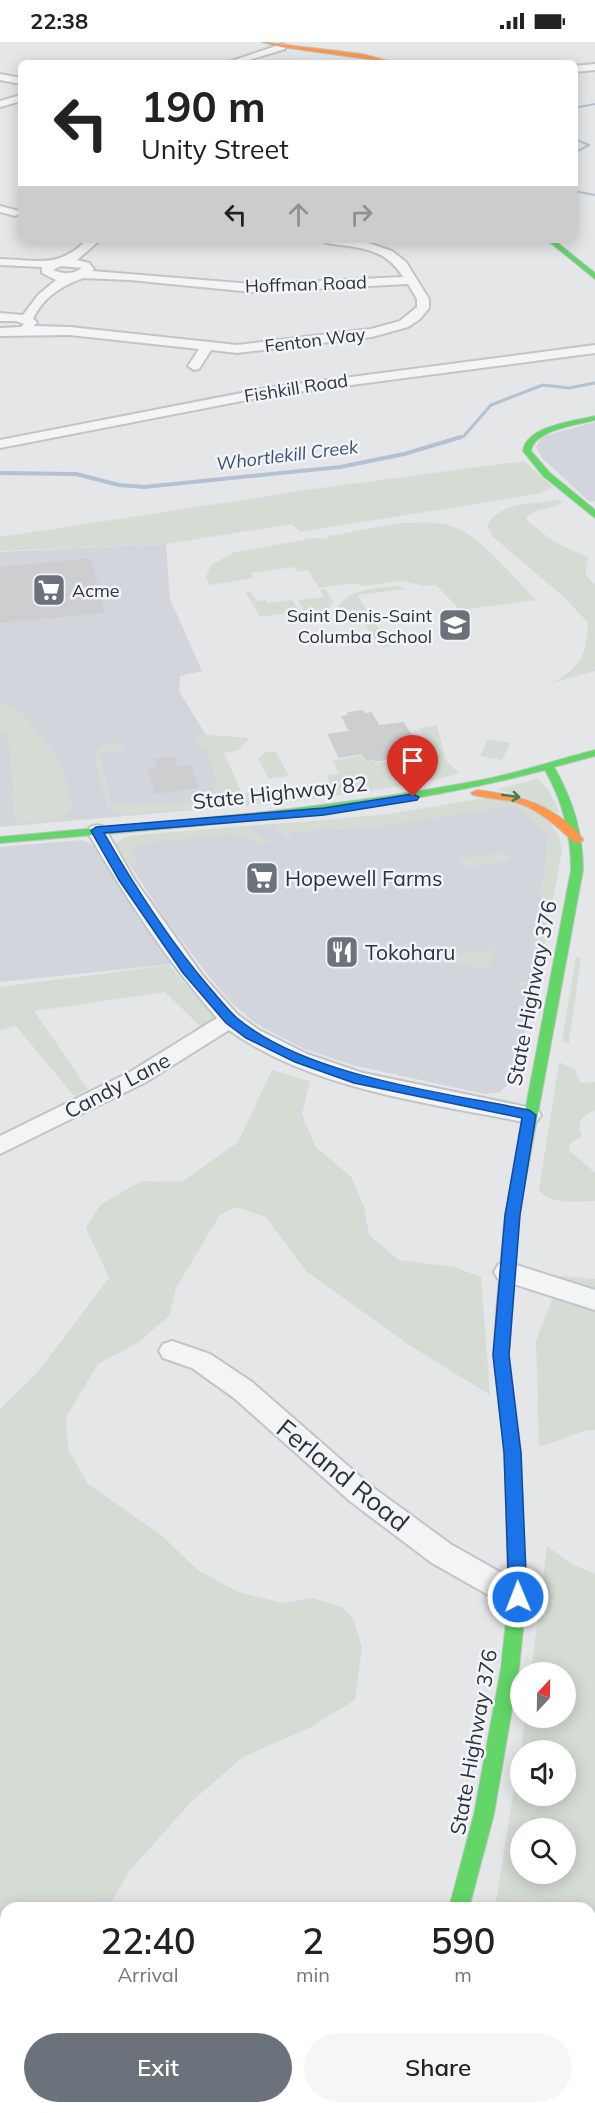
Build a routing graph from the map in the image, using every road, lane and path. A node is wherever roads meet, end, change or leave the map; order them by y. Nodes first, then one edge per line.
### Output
1 (265, 42) edge
2 (282, 47) junction
3 (240, 60) edge
4 (382, 60) edge
5 (595, 67) edge
6 (578, 69) edge
7 (0, 77) edge
8 (18, 80) edge
9 (18, 100) edge
10 (0, 104) edge
11 (0, 208) edge
12 (15, 213) dead end
13 (91, 243) edge
14 (101, 243) edge
15 (348, 243) edge
16 (554, 243) edge
17 (0, 262) edge
18 (53, 268) junction
19 (83, 270) junction
20 (595, 277) edge
21 (410, 280) junction
22 (3, 317) edge
23 (25, 326) junction
24 (0, 332) edge
25 (0, 340) edge
26 (206, 347) junction
27 (595, 349) edge
28 (194, 366) dead end
29 (595, 418) edge
30 (0, 444) edge
31 (591, 508) edge
32 (595, 753) edge
33 (549, 768) junction
34 (453, 791) junction
35 (96, 831) junction
36 (0, 840) edge
37 (578, 840) junction
38 (230, 1020) junction
39 (529, 1115) junction
40 (0, 1146) edge
41 (507, 1272) junction
42 (595, 1300) edge
43 (172, 1351) dead end
44 (518, 1597) junction
45 (461, 1902) edge

1 - 2 main road
2 - 3 street
2 - 4 main road
5 - 6 street
7 - 8 street
9 - 10 street
11 - 12 street
13 - 18 street
14 - 19 street
15 - 21 street, Fenton Way
16 - 20 main road
17 - 18 street
18 - 19 street
18 - 19 street
18 - 22 street
19 - 21 street, Hoffman Road
19 - 23 street
21 - 26 street, Fenton Way
22 - 23 street
23 - 24 street
23 - 25 street
23 - 26 street, Fenton Way
26 - 28 street
27 - 30 street, Fishkill Road
29 - 31 main road
32 - 33 main road, State Highway 82
33 - 34 main road, State Highway 82
33 - 37 main road, State Highway 376
34 - 35 main road, State Highway 82
34 -> 37 main road
35 - 36 main road, State Highway 82
35 - 38 street
37 - 39 main road, State Highway 376
38 - 39 street
38 - 40 street, Candy Lane
39 - 41 main road, State Highway 376
41 - 42 street
41 - 44 main road, State Highway 376
43 - 44 street, Ferland Road
44 - 45 main road, State Highway 376

